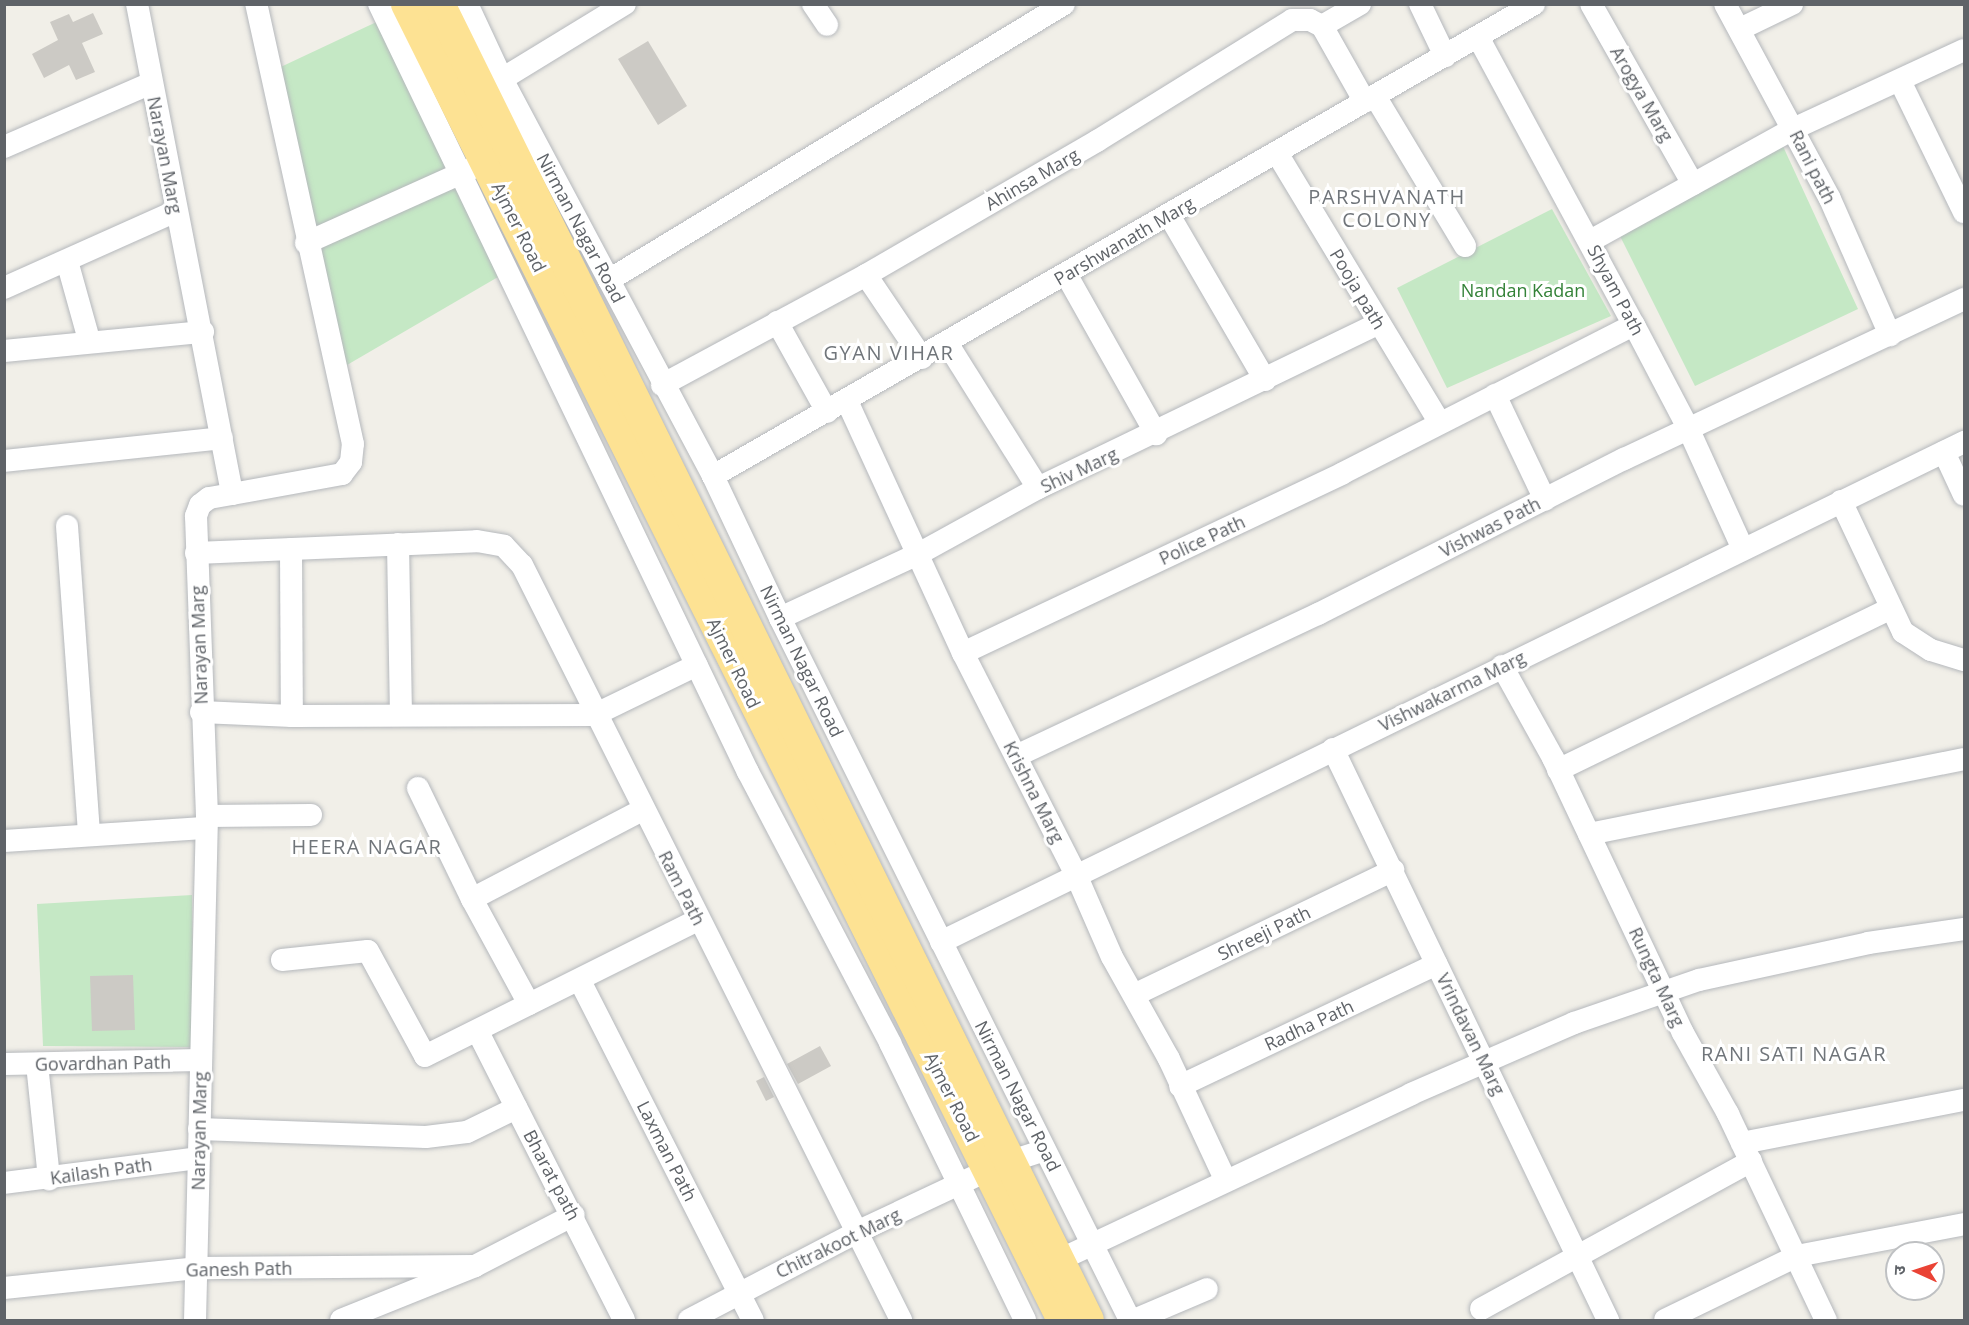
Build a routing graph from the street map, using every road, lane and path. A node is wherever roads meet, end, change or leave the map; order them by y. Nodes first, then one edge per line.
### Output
1 (137, 4) edge
2 (256, 4) edge
3 (379, 4) edge
4 (407, 4) edge
5 (439, 4) edge
6 (467, 4) edge
7 (625, 4) edge
8 (813, 4) edge
9 (1064, 4) edge
10 (1360, 4) edge
11 (1420, 4) edge
12 (1534, 4) edge
13 (1591, 4) edge
14 (1725, 4) edge
15 (1792, 4) edge
16 (827, 25) dead end
17 (1322, 27) junction
18 (1740, 29) junction
19 (1478, 37) junction
20 (1965, 50) edge
21 (1445, 56) junction
22 (502, 79) junction
23 (1900, 81) junction
24 (152, 83) junction
25 (1370, 99) junction
26 (1793, 129) junction
27 (4, 147) edge
28 (1277, 153) junction
29 (473, 169) junction
30 (1957, 177) edge
31 (1693, 184) junction
32 (176, 211) junction
33 (1965, 212) edge
34 (1169, 215) junction
35 (1590, 241) junction
36 (306, 243) junction
37 (1465, 246) dead end
38 (67, 261) junction
39 (1066, 274) junction
40 (866, 275) junction
41 (609, 280) junction
42 (4, 288) edge
43 (1965, 299) edge
44 (777, 322) junction
45 (1379, 323) junction
46 (1634, 325) junction
47 (203, 332) junction
48 (1890, 335) junction
49 (89, 340) junction
50 (947, 343) junction
51 (4, 351) edge
52 (921, 358) junction
53 (1265, 380) junction
54 (662, 385) junction
55 (1495, 395) junction
56 (847, 401) junction
57 (827, 412) junction
58 (1440, 423) junction
59 (1688, 428) junction
60 (1156, 434) junction
61 (222, 438) junction
62 (1965, 442) edge
63 (1944, 452) junction
64 (4, 461) edge
65 (713, 476) junction
66 (1038, 489) junction
67 (232, 494) junction
68 (1965, 495) edge
69 (1545, 500) junction
70 (1841, 501) junction
71 (67, 526) dead end
72 (398, 544) junction
73 (291, 549) junction
74 (1743, 549) junction
75 (196, 553) junction
76 (920, 553) junction
77 (1891, 608) junction
78 (780, 618) junction
79 (963, 653) junction
80 (1965, 660) edge
81 (697, 665) junction
82 (1502, 666) junction
83 (201, 712) junction
84 (401, 715) junction
85 (594, 715) junction
86 (292, 716) junction
87 (1333, 749) junction
88 (1016, 756) junction
89 (1965, 759) edge
90 (1558, 770) junction
91 (418, 788) dead end
92 (642, 810) junction
93 (311, 815) dead end
94 (205, 822) junction
95 (89, 834) junction
96 (1589, 834) junction
97 (4, 841) edge
98 (1394, 870) junction
99 (1077, 877) junction
100 (472, 898) junction
101 (698, 920) junction
102 (1965, 929) edge
103 (941, 942) junction
104 (282, 960) dead end
105 (1437, 964) junction
106 (580, 981) junction
107 (1664, 992) junction
108 (1134, 995) junction
109 (529, 1004) junction
110 (478, 1032) junction
111 (201, 1060) junction
112 (1485, 1062) junction
113 (4, 1064) edge
114 (37, 1064) junction
115 (1180, 1086) junction
116 (1965, 1100) edge
117 (516, 1108) junction
118 (199, 1129) junction
119 (1045, 1150) junction
120 (1747, 1152) junction
121 (198, 1158) junction
122 (1000, 1165) junction
123 (49, 1179) junction
124 (1225, 1179) junction
125 (4, 1183) edge
126 (958, 1184) junction
127 (574, 1215) junction
128 (1965, 1224) edge
129 (859, 1231) junction
130 (1092, 1244) junction
131 (1575, 1256) junction
132 (1797, 1256) junction
133 (1059, 1260) junction
134 (475, 1266) junction
135 (196, 1268) junction
136 (4, 1288) edge
137 (1207, 1289) dead end
138 (739, 1292) junction
139 (1481, 1309) dead end
140 (195, 1320) edge
141 (341, 1320) edge
142 (624, 1320) edge
143 (689, 1320) edge
144 (753, 1320) edge
145 (901, 1320) edge
146 (1025, 1320) edge
147 (1063, 1320) edge
148 (1088, 1320) edge
149 (1130, 1320) edge
150 (1134, 1320) edge
151 (1608, 1320) edge
152 (1665, 1320) edge
153 (1826, 1320) edge

1 - 24 street, Narayan Marg
2 - 36 street
3 - 29 street
4 - 29 highway, Ajmer Road
5 - 122 highway, Ajmer Road
6 - 22 street, Nirman Nagar Road
7 - 22 street
8 - 16 street
9 - 41 street
10 - 17 street
11 - 21 street
12 - 19 street, Parshwanath Marg
13 - 31 street, Arogya Marg
14 - 18 street, Rani path
15 - 18 street
17 - 25 street
17 - 40 street, Ahinsa Marg
18 - 26 street, Rani path
19 - 21 street, Parshwanath Marg
19 - 35 street, Shyam Path
20 - 23 street
21 - 25 street, Parshwanath Marg
22 - 41 street, Nirman Nagar Road
23 - 26 street
23 - 30 street
24 - 27 street
24 - 32 street, Narayan Marg
25 - 28 street, Parshwanath Marg
25 - 37 street
26 - 31 street
26 - 48 street, Rani path
28 - 34 street, Parshwanath Marg
28 - 45 street, Pooja path
29 - 36 street
29 - 81 street
29 - 122 highway, Ajmer Road
30 - 33 street
31 - 35 street
32 - 38 street
32 - 47 street, Narayan Marg
34 - 39 street, Parshwanath Marg
34 - 53 street
35 - 46 street, Shyam Path
36 - 67 street
38 - 42 street
38 - 49 street
39 - 50 street, Parshwanath Marg
39 - 60 street
40 - 44 street, Ahinsa Marg
40 - 52 street
41 - 54 street, Nirman Nagar Road
43 - 48 street, Vishwas Path
44 - 54 street, Ahinsa Marg
44 - 57 street
45 - 53 street, Shiv Marg
45 - 58 street, Pooja path
46 - 55 street, Police Path
46 - 59 street, Shyam Path
47 - 49 street
47 - 61 street, Narayan Marg
48 - 59 street, Vishwas Path
49 - 51 street
50 - 52 street, Parshwanath Marg
50 - 66 street
52 - 56 street, Parshwanath Marg
53 - 60 street, Shiv Marg
54 - 65 street, Nirman Nagar Road
55 - 58 street, Police Path
55 - 69 street
56 - 57 street, Parshwanath Marg
56 - 76 street, Krishna Marg
57 - 65 street, Parshwanath Marg
58 - 79 street, Police Path
59 - 69 street, Vishwas Path
59 - 74 street, Shyam Path
60 - 66 street, Shiv Marg
61 - 64 street
61 - 67 street, Narayan Marg
62 - 63 street, Vishwakarma Marg
63 - 68 street
63 - 70 street, Vishwakarma Marg
65 - 78 street, Nirman Nagar Road
66 - 76 street, Shiv Marg
67 - 75 street, Narayan Marg
69 - 88 street, Vishwas Path
70 - 74 street, Vishwakarma Marg
70 - 77 street
71 - 95 street
72 - 73 street
72 - 84 street
72 - 85 street, Ram Path
73 - 75 street
73 - 86 street
74 - 82 street, Vishwakarma Marg
75 - 83 street, Narayan Marg
76 - 78 street, Shiv Marg
76 - 79 street, Krishna Marg
77 - 80 street
77 - 90 street
78 - 103 street, Nirman Nagar Road
79 - 88 street, Krishna Marg
81 - 85 street
81 - 126 street
82 - 87 street, Vishwakarma Marg
82 - 90 street, Rungta Marg
83 - 86 street
83 - 94 street, Narayan Marg
84 - 85 street
84 - 86 street
85 - 92 street, Ram Path
87 - 98 street, Vrindavan Marg
87 - 99 street, Vishwakarma Marg
88 - 99 street, Krishna Marg
89 - 96 street
90 - 96 street, Rungta Marg
91 - 100 street
92 - 100 street
92 - 101 street, Ram Path
93 - 94 street
94 - 95 street
94 - 111 street, Narayan Marg
95 - 97 street
96 - 107 street, Rungta Marg
98 - 105 street, Vrindavan Marg
98 - 108 street, Shreeji Path
99 - 103 street, Vishwakarma Marg
99 - 108 street, Krishna Marg
100 - 109 street
101 - 106 street
101 - 129 street, Ram Path
102 - 107 street
103 - 119 street, Nirman Nagar Road
104 - 110 street
105 - 112 street, Vrindavan Marg
105 - 115 street, Radha Path
106 - 109 street
106 - 138 street, Laxman Path
107 - 112 street
107 - 120 street, Rungta Marg
108 - 115 street, Krishna Marg
109 - 110 street
110 - 117 street, Bharat path
111 - 114 street, Govardhan Path
111 - 118 street, Narayan Marg
112 - 124 street
112 - 131 street, Vrindavan Marg
113 - 114 street, Govardhan Path
114 - 123 street
115 - 124 street, Krishna Marg
116 - 120 street
117 - 118 street
117 - 127 street, Bharat path
118 - 121 street, Narayan Marg
119 - 122 street, Chitrakoot Marg
119 - 130 street, Nirman Nagar Road
120 - 131 street
120 - 132 street, Rungta Marg
121 - 123 street, Kailash Path
121 - 135 street, Narayan Marg
122 - 126 street, Chitrakoot Marg
122 - 133 highway, Ajmer Road
122 - 147 highway, Ajmer Road
123 - 125 street, Kailash Path
124 - 130 street
126 - 129 street, Chitrakoot Marg
126 - 146 street
127 - 134 street
127 - 142 street, Bharat path
128 - 132 street
129 - 138 street, Chitrakoot Marg
129 - 145 street, Ram Path
130 - 133 street
130 - 149 street, Nirman Nagar Road
131 - 139 street
131 - 151 street, Vrindavan Marg
132 - 152 street
132 - 153 street, Rungta Marg
133 - 148 highway, Ajmer Road
134 - 135 street, Ganesh Path
134 - 141 street
135 - 136 street, Ganesh Path
135 - 140 street, Narayan Marg
137 - 150 street
138 - 143 street, Chitrakoot Marg
138 - 144 street, Laxman Path

